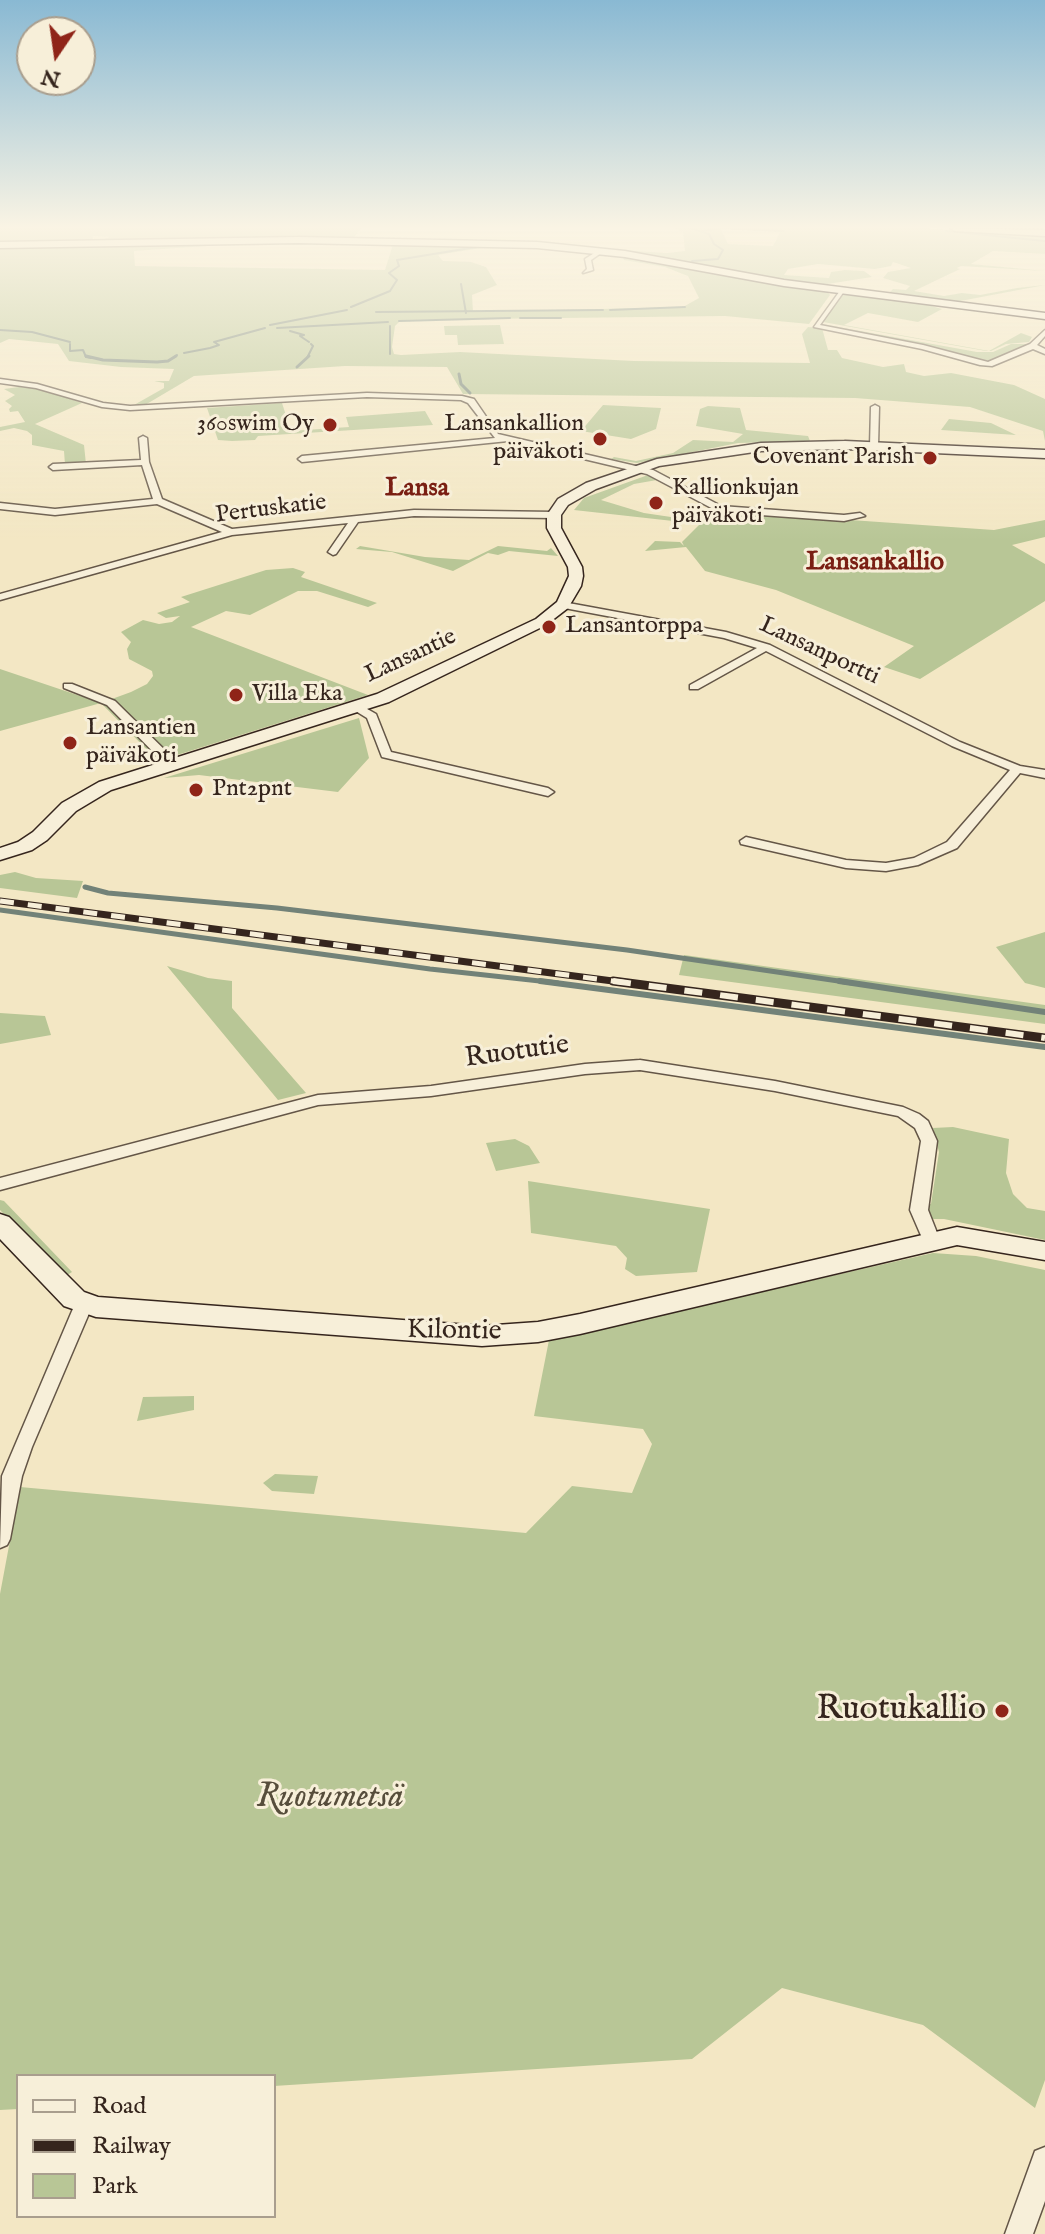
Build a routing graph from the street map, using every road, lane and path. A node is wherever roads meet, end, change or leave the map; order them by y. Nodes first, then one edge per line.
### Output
1 (848, 332) edge
2 (1045, 332) edge
3 (1033, 346) junction
4 (1045, 352) edge
5 (0, 381) edge
6 (19, 384) junction
7 (0, 387) edge
8 (875, 407) dead end
9 (143, 438) dead end
10 (506, 440) junction
11 (874, 446) junction
12 (1045, 454) edge
13 (302, 459) dead end
14 (145, 462) junction
15 (53, 467) dead end
16 (637, 470) junction
17 (158, 501) junction
18 (0, 506) edge
19 (554, 515) junction
20 (860, 516) dead end
21 (355, 519) junction
22 (231, 532) junction
23 (333, 552) dead end
24 (0, 597) edge
25 (563, 605) junction
26 (766, 647) junction
27 (68, 686) dead end
28 (694, 687) dead end
29 (358, 708) junction
30 (172, 764) junction
31 (1017, 769) junction
32 (1045, 774) edge
33 (548, 792) dead end
34 (746, 841) dead end
35 (4, 853) edge
36 (0, 1184) edge
37 (0, 1223) edge
38 (932, 1243) junction
39 (1045, 1251) edge
40 (1045, 1263) edge
41 (84, 1304) junction
42 (0, 1539) edge
43 (1045, 2161) edge
44 (1019, 2234) edge

1 - 3 street
2 - 3 street
3 - 4 street
5 - 6 street
6 - 7 street
6 - 10 street
8 - 11 street
9 - 14 street
10 - 13 street
10 - 16 street
11 - 12 street
11 - 16 street
14 - 15 street
14 - 17 street
16 - 19 street
16 - 20 street
17 - 18 street
17 - 22 street
19 - 21 street, Pertuskatie
19 - 25 street
21 - 22 street, Pertuskatie
21 - 23 street
22 - 24 street, Pertuskatie
25 - 26 street, Lansanportti
25 - 29 street, Lansantie
26 - 28 street
26 - 31 street, Lansanportti
27 - 30 street
29 - 30 street, Lansantie
29 - 33 street
30 - 35 street, Lansantie
31 - 32 street, Lansanportti
31 - 34 street
36 - 38 street, Ruotutie
37 - 41 street
38 - 39 street, Kilontie
38 - 40 street, Kilontie
38 - 41 street, Kilontie
41 - 42 street
43 - 44 street

